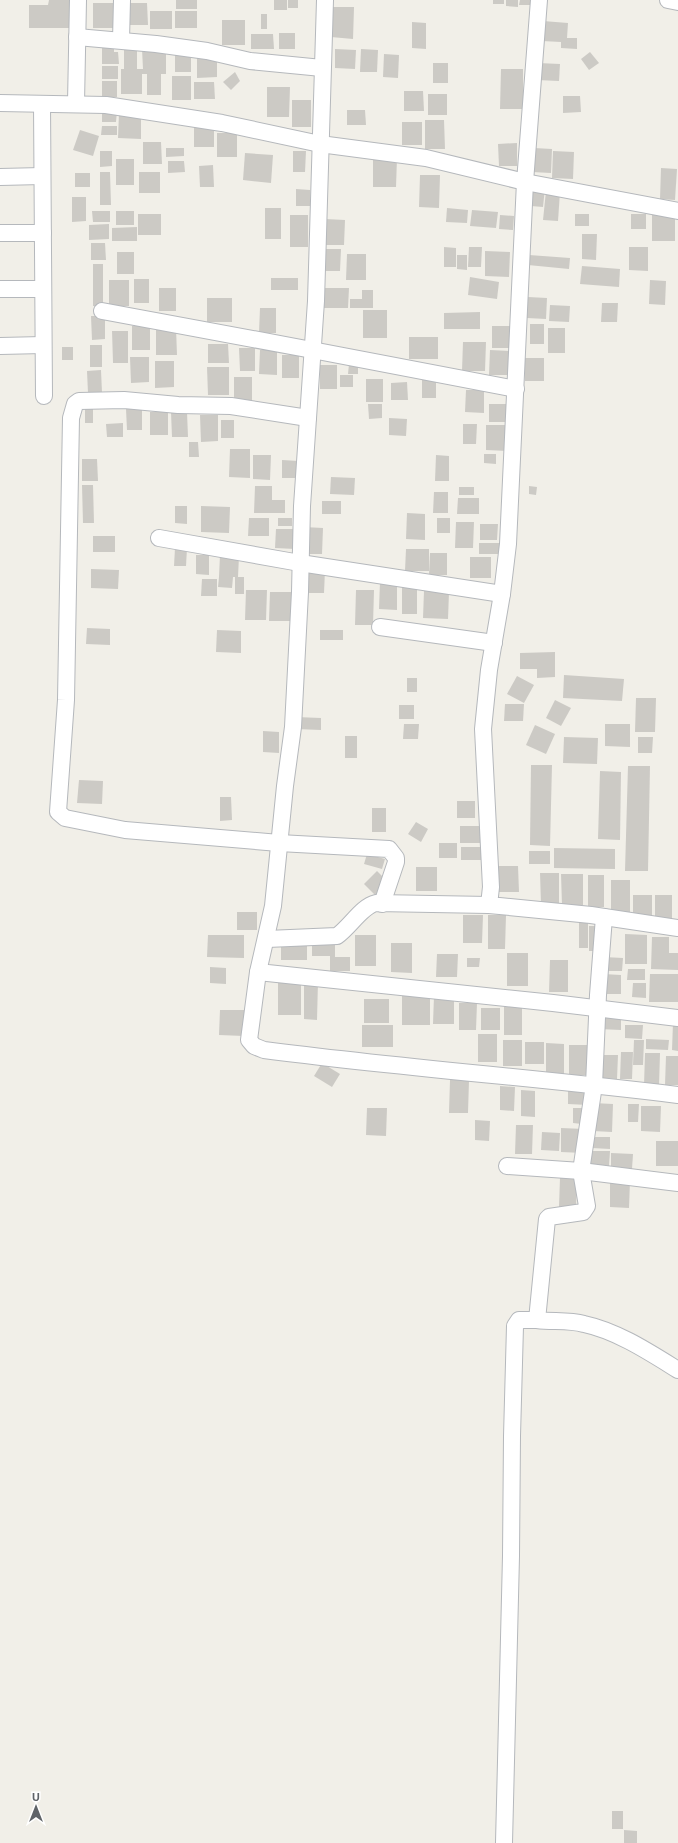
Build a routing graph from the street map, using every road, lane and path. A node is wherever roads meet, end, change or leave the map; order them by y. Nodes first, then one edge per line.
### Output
1 (78, 0) edge
2 (122, 0) edge
3 (325, 0) edge
4 (539, 0) edge
5 (668, 0) edge
6 (678, 2) edge
7 (77, 37) junction
8 (121, 40) junction
9 (322, 68) junction
10 (0, 103) edge
11 (76, 103) junction
12 (42, 104) junction
13 (320, 144) junction
14 (42, 176) junction
15 (0, 177) edge
16 (525, 182) junction
17 (678, 211) edge
18 (0, 233) edge
19 (43, 233) junction
20 (0, 289) edge
21 (43, 289) junction
22 (102, 311) dead end
23 (43, 345) junction
24 (0, 346) edge
25 (312, 350) junction
26 (516, 390) junction
27 (44, 396) dead end
28 (308, 418) junction
29 (158, 538) dead end
30 (300, 563) junction
31 (502, 594) junction
32 (380, 627) dead end
33 (494, 643) junction
34 (279, 843) junction
35 (382, 904) junction
36 (489, 906) junction
37 (604, 917) junction
38 (678, 928) edge
39 (266, 939) junction
40 (258, 972) junction
41 (598, 1008) junction
42 (678, 1018) edge
43 (594, 1085) junction
44 (678, 1095) edge
45 (507, 1166) dead end
46 (581, 1171) junction
47 (678, 1183) edge
48 (538, 1314) junction
49 (678, 1370) edge
50 (504, 1843) edge

1 - 7 street
2 - 8 street
3 - 9 street
4 - 16 street
5 - 6 street
7 - 8 street
7 - 11 street
8 - 9 street
9 - 13 street
10 - 12 street
11 - 12 street
11 - 13 street
12 - 14 street
13 - 16 street
13 - 25 street
14 - 15 street
14 - 19 street
16 - 17 street
16 - 26 street
18 - 19 street
19 - 21 street
20 - 21 street
21 - 23 street
22 - 25 street
23 - 24 street
23 - 27 street
25 - 26 street
25 - 28 street
26 - 31 street
28 - 30 street
28 - 34 street
29 - 30 street
30 - 31 street
30 - 34 street
31 - 33 street
32 - 33 street
33 - 36 street
34 - 35 street
34 - 39 street
35 - 36 street
35 - 39 street
36 - 37 street
37 - 38 street
37 - 41 street
39 - 40 street
40 - 41 street
40 - 43 street
41 - 42 street
41 - 43 street
43 - 44 street
43 - 46 street
45 - 46 street
46 - 47 street
46 - 48 street
48 - 49 street
48 - 50 street

